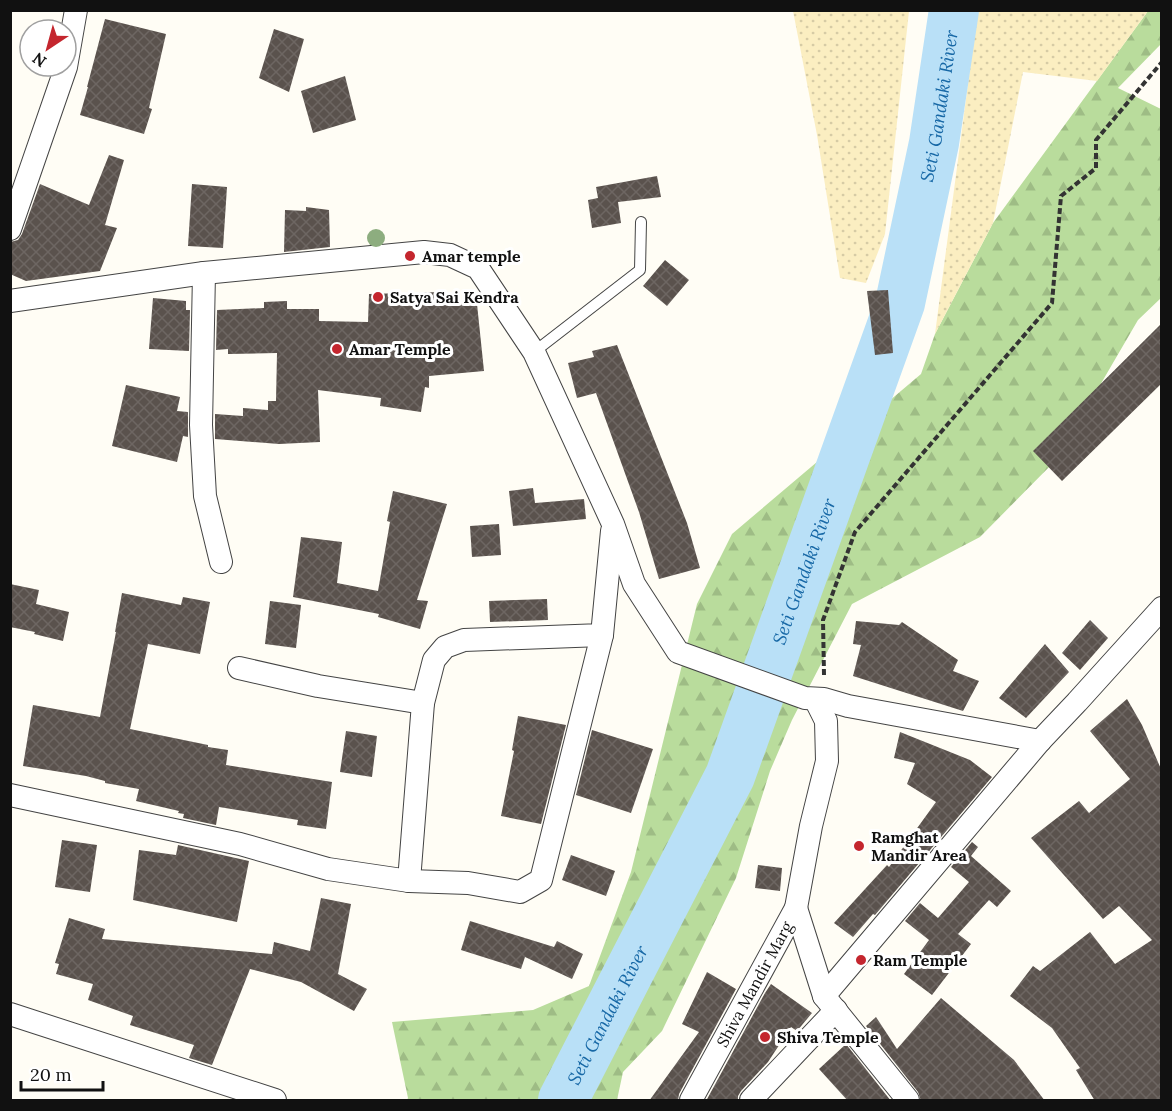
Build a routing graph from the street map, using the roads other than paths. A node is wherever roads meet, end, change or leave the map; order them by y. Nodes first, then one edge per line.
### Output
1 (76, 10) edge
2 (641, 222) dead end
3 (10, 229) edge
4 (204, 273) junction
5 (10, 301) edge
6 (534, 352) junction
7 (613, 524) junction
8 (221, 562) dead end
9 (1161, 609) edge
10 (602, 635) junction
11 (238, 668) dead end
12 (815, 699) junction
13 (423, 703) junction
14 (1040, 741) junction
15 (10, 795) edge
16 (409, 881) junction
17 (796, 908) junction
18 (830, 1003) junction
19 (10, 1014) edge
20 (275, 1101) edge
21 (690, 1101) edge
22 (751, 1101) edge
23 (908, 1101) edge

1 - 3 street
2 - 6 lane
4 - 5 street
4 - 6 street
4 - 8 street
6 - 7 street
7 - 10 street
7 - 12 street
9 - 14 street
10 - 13 street
10 - 16 street
11 - 13 street
12 - 14 street
12 - 17 street
13 - 16 street
14 - 18 street
15 - 16 street
17 - 18 street, Shiva Mandir Marg
17 - 21 street, Shiva Mandir Marg
18 - 22 street
18 - 23 street, Shiva Mandir Marg
19 - 20 street

